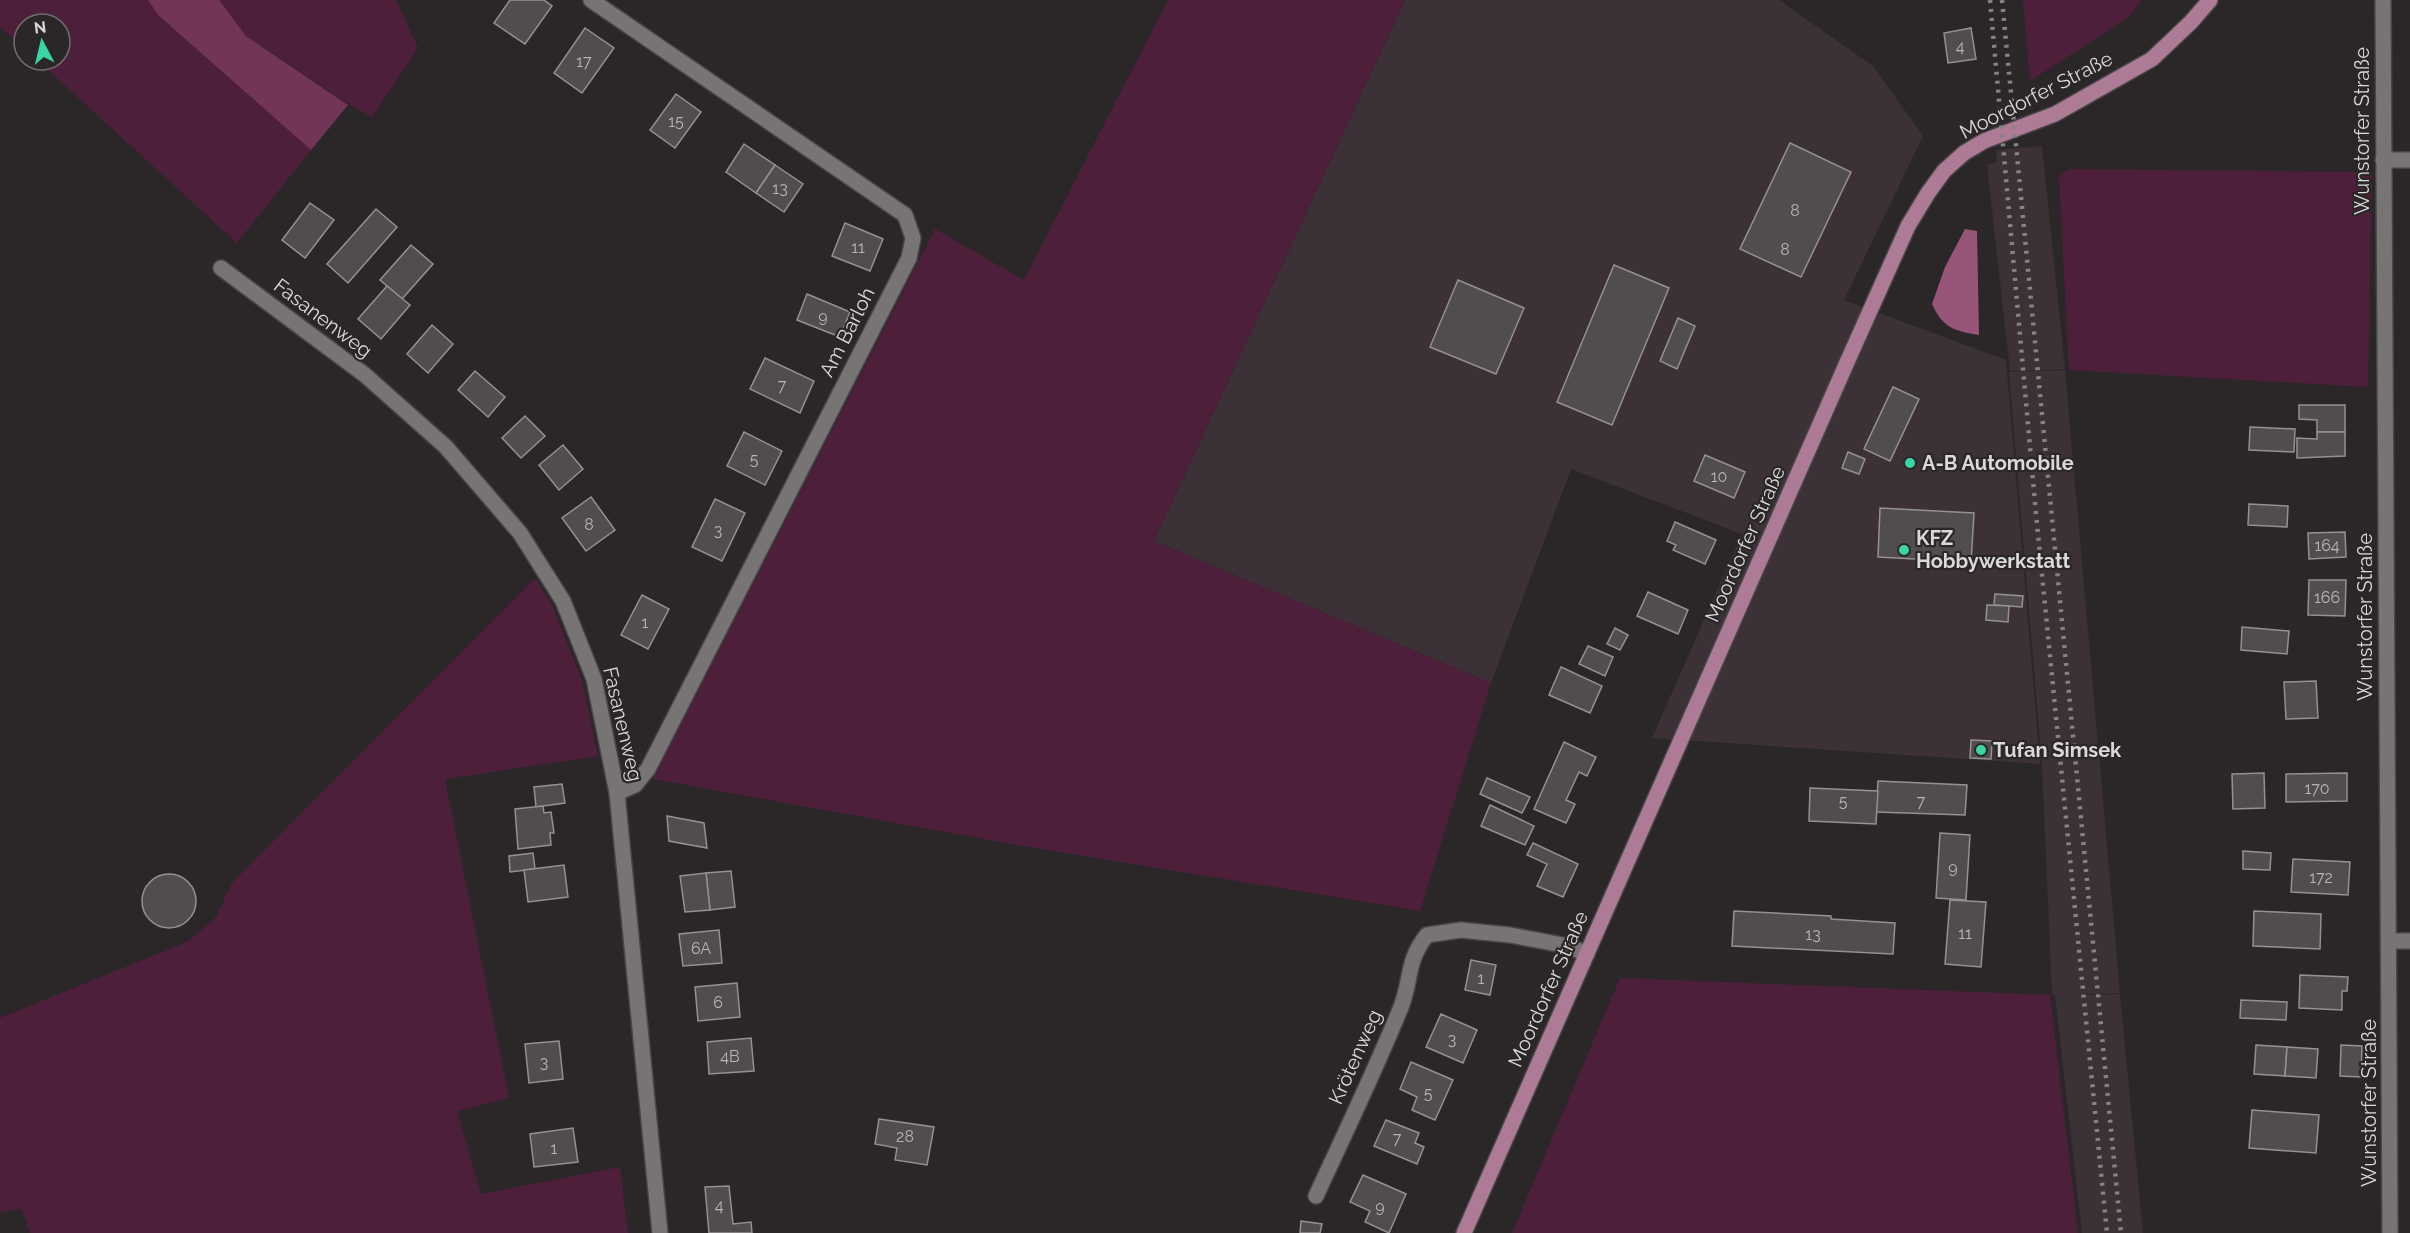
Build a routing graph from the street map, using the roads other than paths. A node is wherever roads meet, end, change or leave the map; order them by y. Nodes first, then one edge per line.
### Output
1 (591, 0) edge
2 (2210, 0) edge
3 (2383, 0) edge
4 (2384, 160) junction
5 (2410, 160) edge
6 (220, 268) dead end
7 (617, 793) junction
8 (2389, 941) junction
9 (2410, 941) edge
10 (1587, 954) junction
11 (1316, 1196) dead end
12 (660, 1233) edge
13 (1464, 1233) edge
14 (2390, 1233) edge

1 - 7 street, Am Barloh
2 - 10 main road, Moordorfer Straße
3 - 4 street, Wunstorfer Straße
4 - 5 street
4 - 8 street, Wunstorfer Straße
6 - 7 street, Fasanenweg
7 - 12 street, Fasanenweg
8 - 9 street
8 - 14 street, Wunstorfer Straße
10 - 11 street, Krötenweg
10 - 13 main road, Moordorfer Straße

